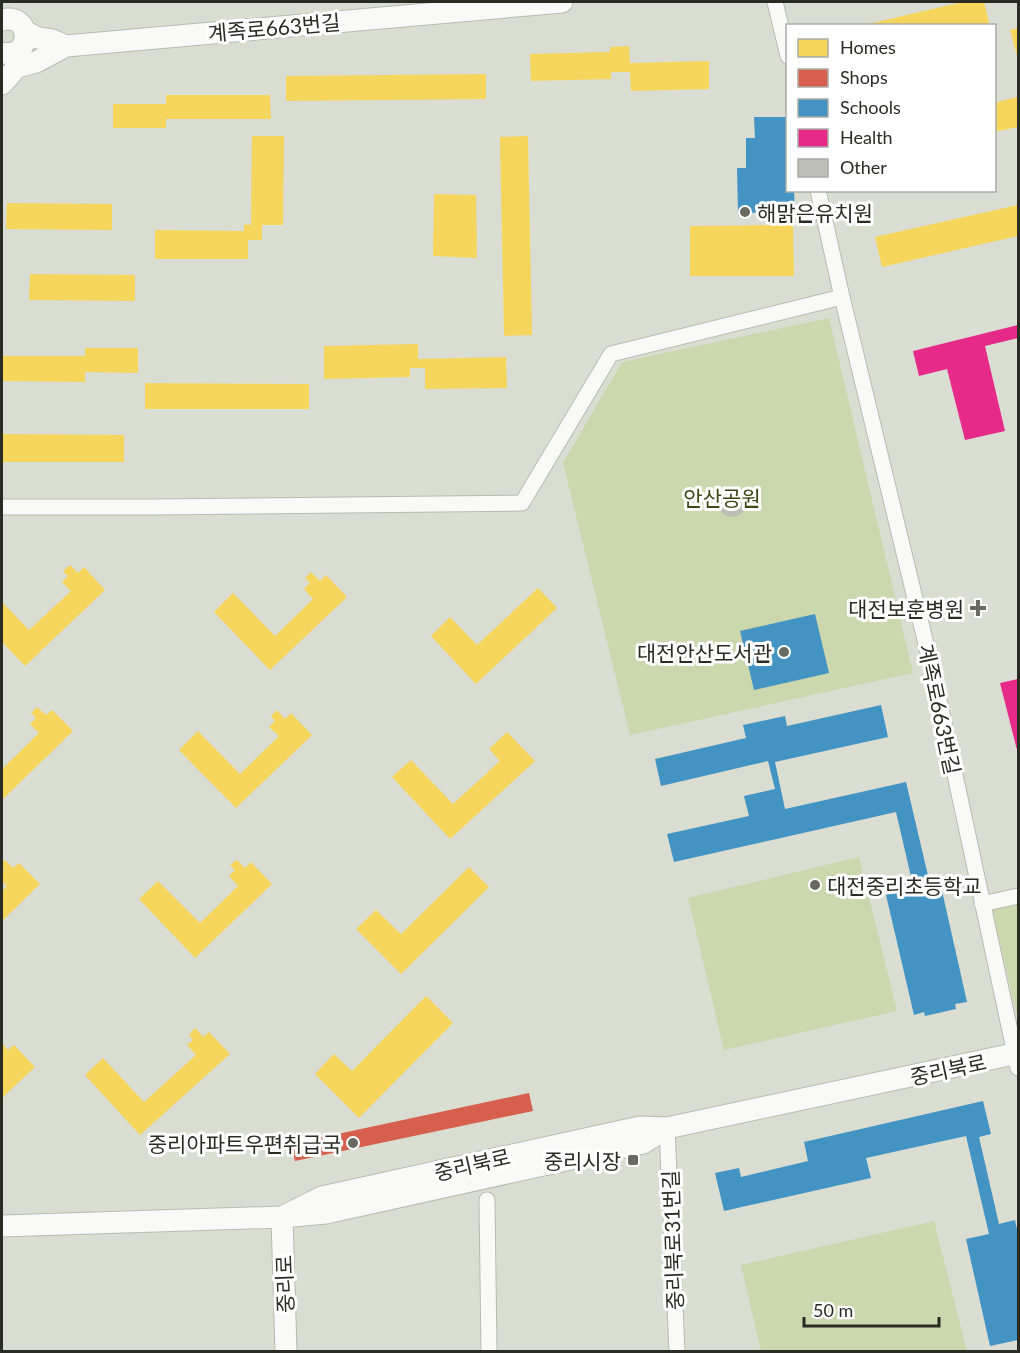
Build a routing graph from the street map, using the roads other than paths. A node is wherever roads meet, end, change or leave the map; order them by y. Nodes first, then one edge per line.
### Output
1 (562, 2) edge
2 (775, 2) edge
3 (15, 15) edge
4 (57, 46) junction
5 (786, 48) edge
6 (8, 57) edge
7 (2, 84) edge
8 (818, 192) edge
9 (842, 297) junction
10 (2, 507) edge
11 (1018, 896) edge
12 (982, 904) junction
13 (1017, 1059) edge
14 (667, 1128) junction
15 (487, 1200) dead end
16 (282, 1217) junction
17 (2, 1226) edge
18 (285, 1352) edge
19 (489, 1352) edge
20 (677, 1352) edge

1 - 4 main road, 계족로663번길
2 - 5 street
3 - 4 main road, 계족로663번길
3 - 4 main road
3 - 6 main road
4 - 6 main road
4 - 7 main road
8 - 9 street, 계족로663번길
9 - 10 street
9 - 12 street, 계족로663번길
11 - 12 street
12 - 13 street, 계족로663번길
13 - 14 main road, 중리북로
14 - 16 main road, 중리북로
14 - 20 street, 중리북로31번길
15 - 19 street
16 - 17 main road, 중리북로
16 - 18 main road, 중리로

